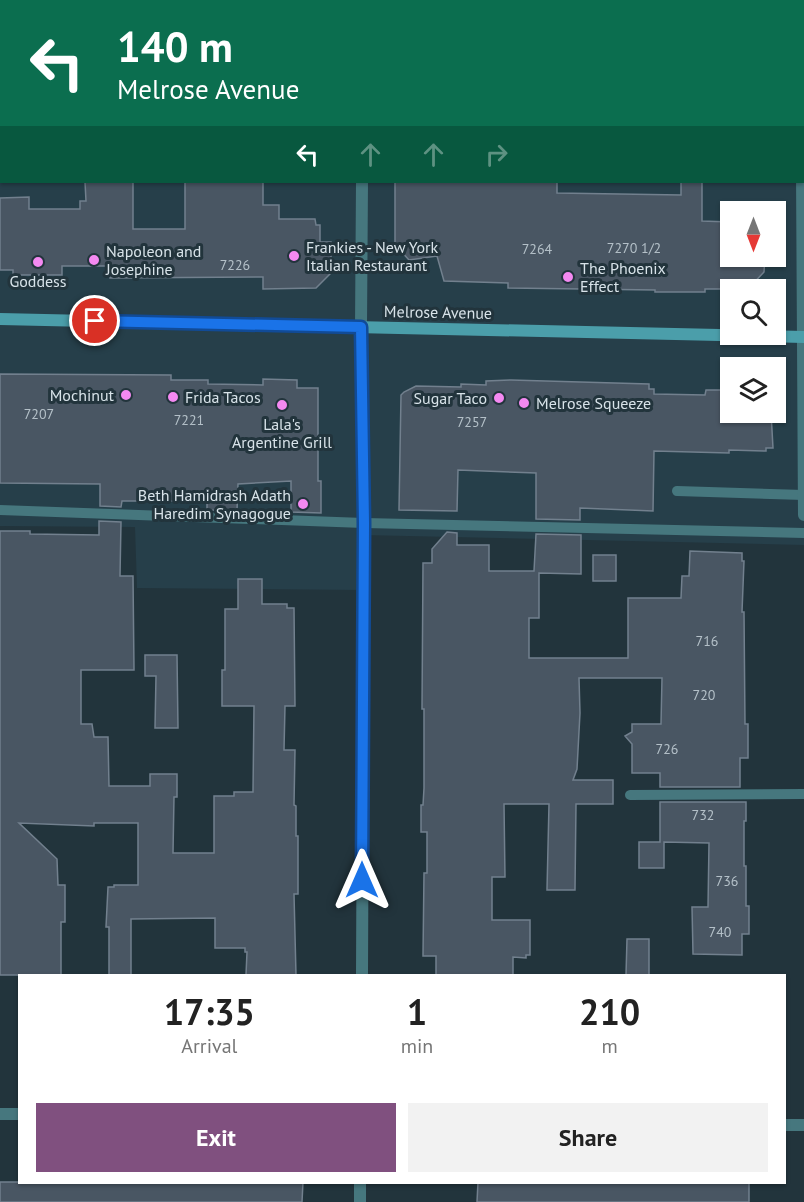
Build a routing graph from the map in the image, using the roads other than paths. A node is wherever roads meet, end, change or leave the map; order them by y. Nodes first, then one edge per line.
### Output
1 (362, 183) edge
2 (802, 183) edge
3 (0, 319) edge
4 (361, 327) junction
5 (804, 338) edge
6 (677, 491) dead end
7 (804, 495) edge
8 (0, 510) edge
9 (804, 515) edge
10 (364, 523) junction
11 (804, 533) edge
12 (804, 794) edge
13 (630, 795) dead end
14 (362, 974) edge
15 (0, 1114) edge
16 (18, 1114) edge
17 (786, 1125) edge
18 (804, 1125) edge
19 (360, 1184) edge
20 (360, 1202) edge

1 - 4 street
2 - 5 street
3 - 4 main road, Melrose Avenue
4 - 5 main road, Melrose Avenue
4 - 10 street
5 - 7 street
6 - 7 lane
7 - 9 street
8 - 10 lane
10 - 11 lane
10 - 14 street
12 - 13 lane
15 - 16 street
17 - 18 street
19 - 20 street

